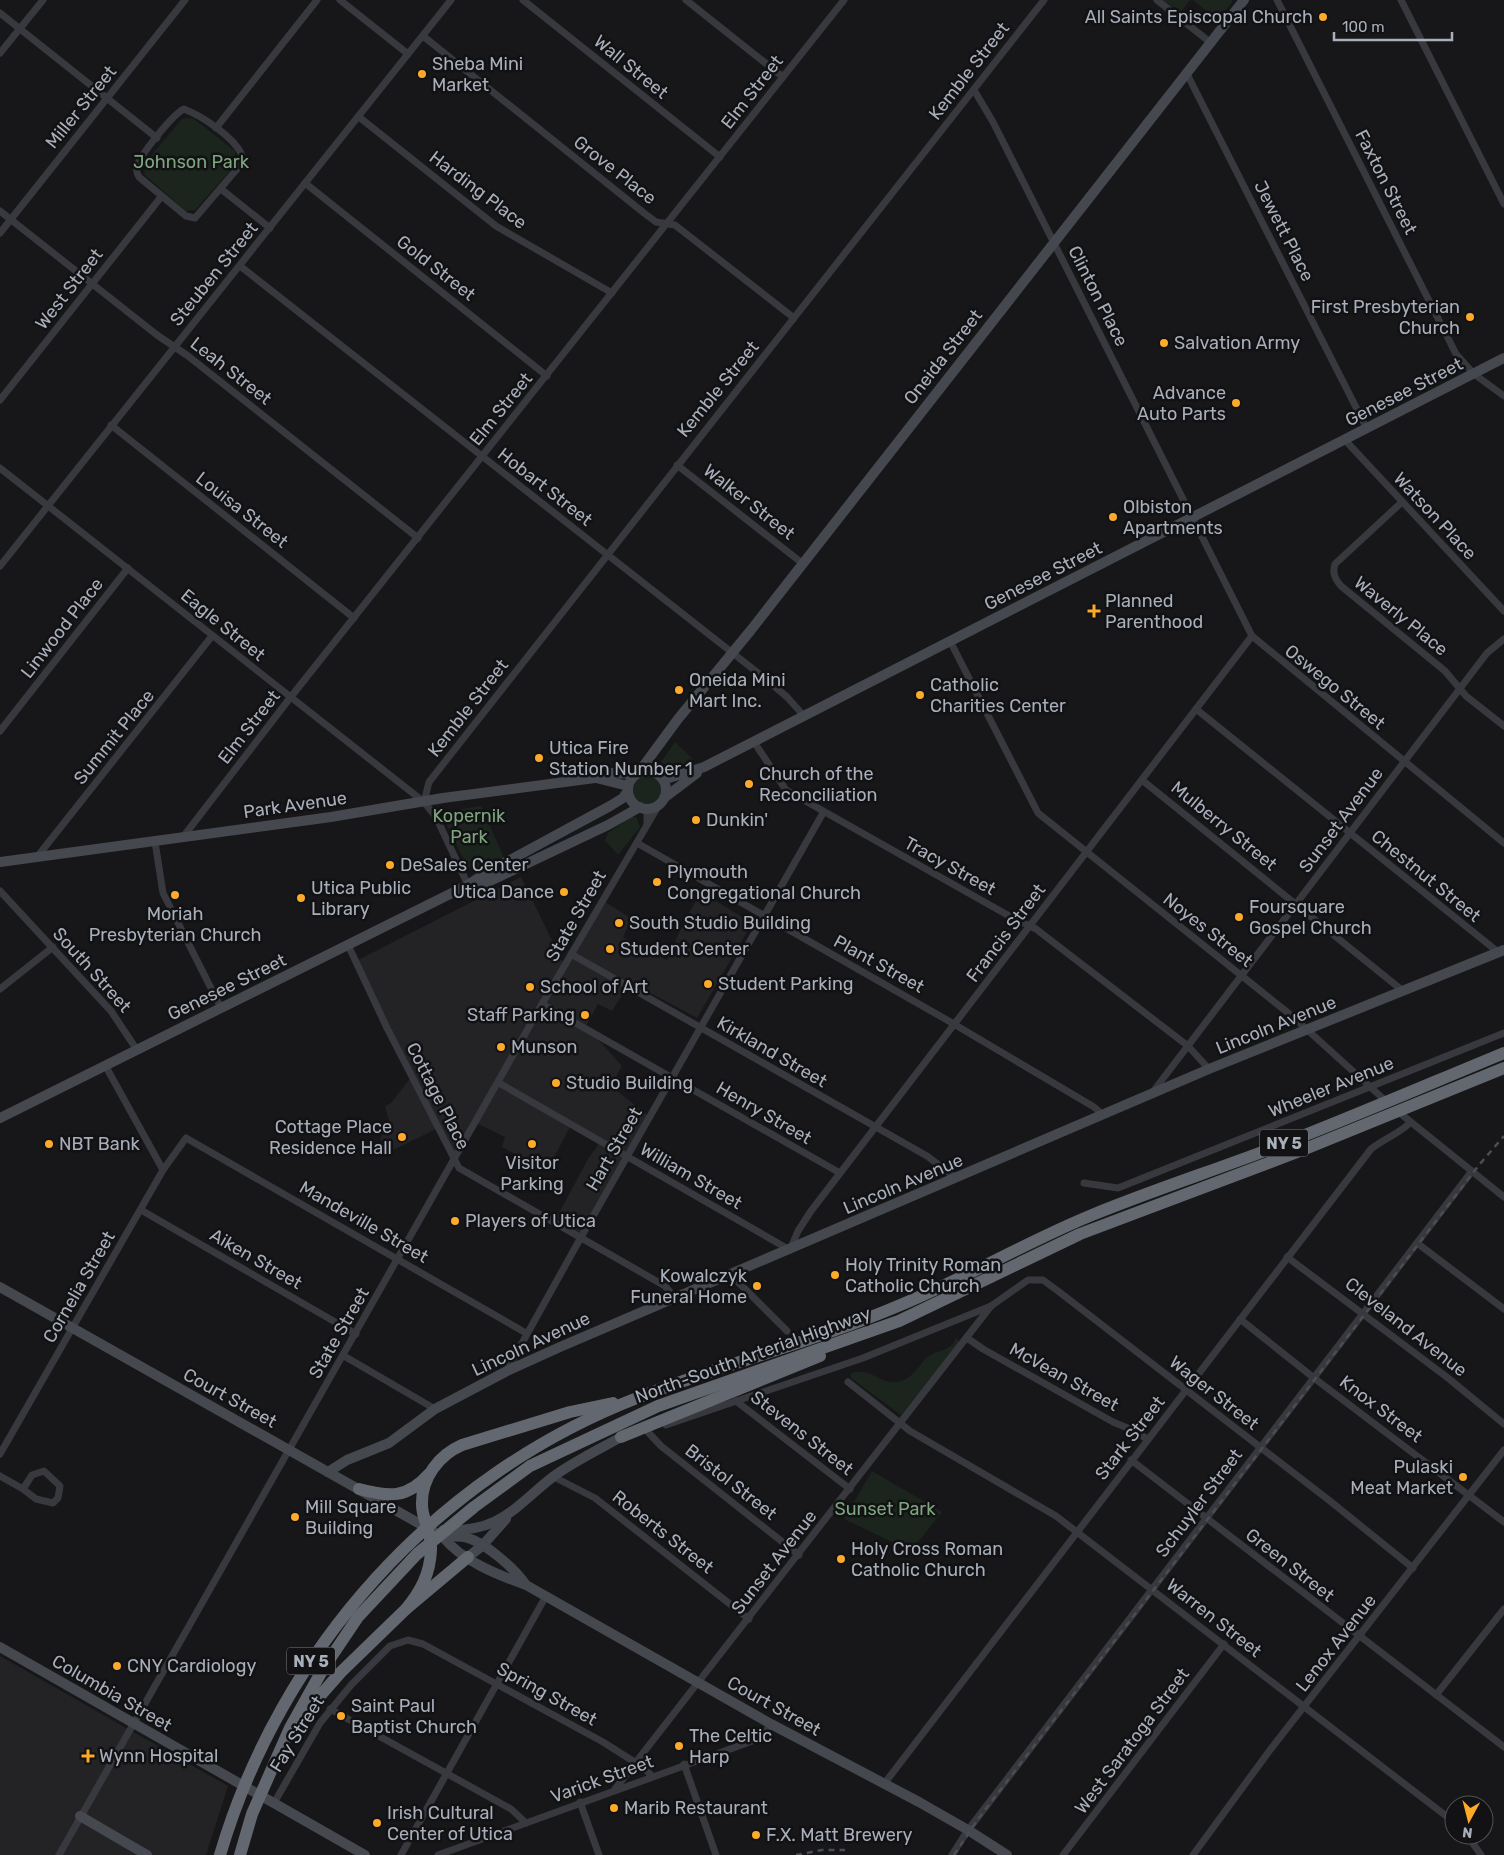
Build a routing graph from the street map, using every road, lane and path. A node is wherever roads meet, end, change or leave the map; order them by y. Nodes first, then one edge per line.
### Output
1 (43, 0) edge
2 (185, 0) edge
3 (317, 0) edge
4 (340, 0) edge
5 (450, 0) edge
6 (523, 0) edge
7 (686, 0) edge
8 (844, 0) edge
9 (1044, 0) edge
10 (1157, 0) edge
11 (1244, 0) edge
12 (1277, 0) edge
13 (1402, 0) edge
14 (0, 13) edge
15 (20, 29) junction
16 (423, 36) junction
17 (1211, 43) junction
18 (0, 53) edge
19 (408, 54) junction
20 (1186, 74) junction
21 (783, 77) junction
22 (974, 90) junction
23 (108, 98) junction
24 (359, 117) junction
25 (216, 128) junction
26 (157, 138) junction
27 (720, 157) junction
28 (305, 183) junction
29 (221, 189) junction
30 (161, 196) junction
31 (1504, 204) edge
32 (0, 211) edge
33 (11, 220) junction
34 (667, 224) junction
35 (270, 228) junction
36 (0, 233) edge
37 (1054, 243) junction
38 (240, 266) junction
39 (92, 284) junction
40 (612, 293) junction
41 (794, 318) junction
42 (175, 347) junction
43 (1504, 358) edge
44 (1474, 374) junction
45 (547, 376) junction
46 (1504, 396) edge
47 (0, 400) edge
48 (111, 425) junction
49 (1368, 429) junction
50 (1345, 440) junction
51 (483, 457) junction
52 (677, 465) junction
53 (0, 468) edge
54 (1402, 502) junction
55 (48, 506) junction
56 (1193, 518) junction
57 (418, 538) junction
58 (607, 555) junction
59 (802, 563) junction
60 (0, 566) edge
61 (128, 568) junction
62 (1504, 611) edge
63 (354, 618) junction
64 (212, 636) junction
65 (1252, 636) junction
66 (1504, 639) edge
67 (950, 641) junction
68 (732, 653) junction
69 (1460, 688) junction
70 (290, 698) junction
71 (1196, 709) junction
72 (804, 716) junction
73 (1504, 726) edge
74 (0, 731) edge
75 (666, 734) junction
76 (754, 742) junction
77 (1404, 763) junction
78 (704, 767) junction
79 (638, 773) junction
80 (660, 776) junction
81 (595, 778) junction
82 (1142, 780) junction
83 (628, 788) junction
84 (662, 801) junction
85 (424, 802) junction
86 (641, 808) junction
87 (823, 813) junction
88 (647, 827) junction
89 (1350, 834) junction
90 (182, 838) junction
91 (155, 842) junction
92 (637, 843) junction
93 (1504, 843) edge
94 (1086, 852) junction
95 (38, 857) junction
96 (0, 862) edge
97 (468, 885) junction
98 (0, 891) edge
99 (1296, 904) junction
100 (765, 916) junction
101 (1030, 926) junction
102 (348, 945) junction
103 (53, 947) junction
104 (1501, 951) edge
105 (571, 954) junction
106 (1241, 975) junction
107 (0, 989) edge
108 (1403, 991) junction
109 (542, 1004) junction
110 (220, 1008) junction
111 (955, 1024) junction
112 (700, 1028) junction
113 (1308, 1030) junction
114 (1504, 1033) edge
115 (1188, 1046) junction
116 (137, 1050) junction
117 (1504, 1053) edge
118 (105, 1065) junction
119 (1504, 1068) edge
120 (1209, 1070) junction
121 (672, 1078) junction
122 (499, 1083) junction
123 (1370, 1087) junction
124 (1151, 1094) junction
125 (1386, 1101) junction
126 (1397, 1111) junction
127 (1102, 1115) junction
128 (0, 1118) edge
129 (1410, 1123) junction
130 (876, 1129) junction
131 (186, 1138) joint
132 (627, 1157) junction
133 (454, 1161) junction
134 (163, 1170) junction
135 (1472, 1171) junction
136 (840, 1173) junction
137 (956, 1178) junction
138 (1084, 1183) dead end
139 (1504, 1197) edge
140 (142, 1210) junction
141 (580, 1239) junction
142 (1417, 1243) junction
143 (790, 1250) junction
144 (1287, 1257) junction
145 (399, 1260) junction
146 (731, 1275) junction
147 (0, 1287) edge
148 (674, 1297) junction
149 (991, 1306) junction
150 (1504, 1309) edge
151 (1363, 1313) junction
152 (1240, 1319) junction
153 (899, 1321) junction
154 (72, 1328) junction
155 (787, 1331) dead end
156 (526, 1333) junction
157 (356, 1334) junction
158 (967, 1338) junction
159 (344, 1356) junction
160 (507, 1371) junction
161 (1314, 1378) junction
162 (848, 1382) dead end
163 (1185, 1391) junction
164 (635, 1398) junction
165 (736, 1401) junction
166 (435, 1409) junction
167 (900, 1424) junction
168 (1504, 1424) edge
169 (647, 1431) junction
170 (621, 1438) junction
171 (1147, 1439) junction
172 (1260, 1448) junction
173 (290, 1450) junction
174 (1504, 1450) edge
175 (0, 1454) edge
176 (1131, 1460) junction
177 (328, 1472) junction
178 (429, 1474) junction
179 (0, 1476) edge
180 (554, 1477) junction
181 (23, 1489) junction
182 (359, 1489) junction
183 (850, 1489) junction
184 (1468, 1496) junction
185 (509, 1515) junction
186 (1206, 1519) junction
187 (1504, 1522) edge
188 (430, 1530) junction
189 (1077, 1532) junction
190 (443, 1537) junction
191 (482, 1546) junction
192 (799, 1554) junction
193 (468, 1557) junction
194 (1413, 1568) junction
195 (526, 1585) junction
196 (1152, 1589) junction
197 (546, 1596) junction
198 (406, 1608) junction
199 (1504, 1609) edge
200 (748, 1619) junction
201 (1360, 1637) junction
202 (423, 1644) joint
203 (1224, 1644) junction
204 (0, 1647) edge
205 (699, 1682) junction
206 (497, 1684) junction
207 (1436, 1695) junction
208 (1305, 1707) junction
209 (330, 1709) junction
210 (135, 1724) junction
211 (771, 1724) junction
212 (290, 1728) junction
213 (1504, 1747) edge
214 (636, 1762) junction
215 (684, 1764) junction
216 (447, 1773) junction
217 (652, 1776) junction
218 (884, 1784) junction
219 (616, 1789) junction
220 (580, 1802) junction
221 (274, 1803) junction
222 (1444, 1814) edge
223 (80, 1816) junction
224 (526, 1823) junction
225 (968, 1830) junction
226 (59, 1855) edge
227 (147, 1855) edge
228 (220, 1855) edge
229 (240, 1855) edge
230 (365, 1855) edge
231 (401, 1855) edge
232 (438, 1855) edge
233 (599, 1855) edge
234 (716, 1855) edge
235 (952, 1855) edge
236 (1007, 1855) edge
237 (1063, 1855) edge
238 (1193, 1855) edge

1 - 15 street
2 - 23 street, Miller Street
3 - 25 street
4 - 19 street
5 - 16 street, Steuben Street
6 - 27 street, Wall Street
7 - 21 street
8 - 21 street, Elm Street
9 - 22 street, Kemble Street
10 - 17 street
11 - 17 street, Oneida Street
12 - 44 street, Faxton Street
13 - 31 street
14 - 15 street
15 - 18 street
15 - 23 street
16 - 19 street, Steuben Street
16 - 34 street, Grove Place
17 - 20 street, Oneida Street
19 - 24 street, Steuben Street
20 - 37 street, Oneida Street
20 - 49 street, Jewett Place
21 - 27 street, Elm Street
22 - 37 street, Clinton Place
22 - 41 street, Kemble Street
23 - 26 street
23 - 33 street, Miller Street
24 - 28 street, Steuben Street
24 - 40 street, Harding Place
25 - 26 street
25 - 29 street
26 - 30 street
27 - 34 street, Elm Street
28 - 35 street, Steuben Street
28 - 45 street, Gold Street
29 - 30 street
29 - 35 street
30 - 39 street, West Street
32 - 33 street, Leah Street
33 - 36 street, Miller Street
33 - 39 street, Leah Street
34 - 40 street, Elm Street
34 - 41 street, Grove Place
35 - 38 street, Steuben Street
37 - 56 street, Clinton Place
37 - 59 street, Oneida Street
38 - 42 street, Steuben Street
38 - 51 street, Hobart Street
39 - 42 street, Leah Street
39 - 47 street, West Street
40 - 45 street, Elm Street
41 - 52 street, Kemble Street
42 - 48 street, Steuben Street
42 - 57 street, Leah Street
43 - 44 street, Genesee Street
44 - 46 street, Faxton Street
44 - 49 street, Genesee Street
45 - 51 street, Elm Street
48 - 55 street, Steuben Street
48 - 63 street, Louisa Street
49 - 50 street, Genesee Street
50 - 54 street, Watson Place
50 - 56 street, Genesee Street
51 - 57 street, Elm Street
51 - 58 street, Hobart Street
52 - 58 street, Kemble Street
52 - 59 street, Walker Street
53 - 55 street, Eagle Street
54 - 62 street, Watson Place
54 - 69 street, Waverly Place
55 - 60 street, Steuben Street
55 - 61 street, Eagle Street
56 - 65 street, Oswego Street
56 - 67 street, Genesee Street
57 - 63 street, Elm Street
58 - 68 street, Hobart Street
58 - 85 street, Kemble Street
59 - 68 street, Oneida Street
61 - 64 street, Eagle Street
61 - 74 street, Linwood Place
63 - 70 street, Elm Street
64 - 70 street, Eagle Street
64 - 95 street, Summit Place
65 - 71 street, Francis Street
65 - 77 street, Oswego Street
66 - 69 street, Sunset Avenue
67 - 72 street, Genesee Street
67 - 94 street, Noyes Street
68 - 72 street, Hobart Street
68 - 75 street, Oneida Street
69 - 73 street, Waverly Place
69 - 77 street, Sunset Avenue
70 - 85 street, Eagle Street
70 - 90 street, Elm Street
71 - 82 street, Francis Street
71 - 89 street, Chestnut Street
72 - 76 street, Genesee Street
75 - 79 street, Oneida Street
75 - 80 street, Oneida Street
76 - 78 street, Genesee Street
76 - 87 street, Tracy Street
77 - 89 street, Sunset Avenue
77 - 93 street, Oswego Street
78 - 80 street, Genesee Street
78 - 84 street, Genesee Street
79 - 80 street
79 - 81 street, Park Avenue
79 - 83 street
80 - 84 street
81 - 83 street, Park Avenue
81 - 85 street, Park Avenue
82 - 94 street, Francis Street
82 - 99 street, Mulberry Street
83 - 86 street
83 - 97 street, Genesee Street
84 - 86 street
84 - 88 street, State Street
85 - 90 street, Park Avenue
85 - 97 street, Eagle Street
86 - 88 street
86 - 97 street, Genesee Street
87 - 100 street, Hart Street
87 - 101 street, Tracy Street
88 - 92 street, State Street
89 - 99 street, Sunset Avenue
89 - 104 street, Chestnut Street
90 - 91 street, Park Avenue
91 - 95 street, Park Avenue
91 - 110 street
92 - 100 street, Plant Street
92 - 105 street, State Street
94 - 101 street, Francis Street
94 - 106 street, Noyes Street
95 - 96 street, Park Avenue
97 - 102 street, Genesee Street
98 - 103 street, South Street
99 - 106 street, Sunset Avenue
99 - 108 street, Mulberry Street
100 - 111 street, Plant Street
100 - 112 street, Hart Street
101 - 111 street, Francis Street
101 - 115 street, Tracy Street
102 - 110 street, Genesee Street
102 - 133 street, Cottage Place
103 - 107 street
103 - 116 street, South Street
104 - 108 street, Lincoln Avenue
105 - 109 street, State Street
105 - 112 street, Kirkland Street
106 - 113 street, Noyes Street
106 - 115 street, Sunset Avenue
108 - 113 street, Lincoln Avenue
109 - 121 street, Henry Street
109 - 122 street, State Street
110 - 116 street, Genesee Street
111 - 127 street, Plant Street
111 - 130 street, Francis Street
112 - 121 street, Hart Street
112 - 130 street, Kirkland Street
113 - 120 street, Lincoln Avenue
113 - 123 street, Noyes Street
114 - 123 street, Wheeler Avenue
115 - 120 street, Tracy Street
115 - 124 street, Sunset Avenue
116 - 118 street, Genesee Street
117 - 125 highway, North-South Arterial Highway / NY 5
118 - 128 street, Genesee Street
118 - 134 street
119 - 126 highway, North-South Arterial Highway / NY 5
120 - 124 street, Lincoln Avenue
121 - 132 street, Hart Street
121 - 136 street, Henry Street
122 - 132 street, William Street
122 - 133 street, State Street
123 - 125 street, Noyes Street
123 - 138 street, Wheeler Avenue
124 - 127 street, Lincoln Avenue
125 - 126 street, Noyes Street
125 - 164 highway, North-South Arterial Highway / NY 5
126 - 129 street, Noyes Street
126 - 153 highway, North-South Arterial Highway / NY 5
127 - 137 street, Lincoln Avenue
129 - 135 street, Noyes Street
129 - 144 street, Stark Street
130 - 136 street, Francis Street
130 - 137 street, Kirkland Street
131 - 134 street, Cornelia Street
131 - 145 street, Mandeville Street
132 - 141 street, Hart Street
132 - 143 street, William Street
133 - 141 street, Cottage Place
133 - 145 street, State Street
134 - 140 street, Cornelia Street
135 - 139 street, Noyes Street
135 - 142 street, Schuyler Street
136 - 143 street, Francis Street
137 - 143 street, Lincoln Avenue
140 - 154 street, Cornelia Street
140 - 157 street, Aiken Street
141 - 148 street, Cottage Place
141 - 156 street, Hart Street
142 - 150 street
142 - 151 street, Schuyler Street
143 - 146 street, Lincoln Avenue
144 - 151 street, Cleveland Avenue
144 - 152 street, Stark Street
145 - 156 street, Mandeville Street
145 - 157 street, State Street
146 - 148 street, Lincoln Avenue
146 - 155 street
147 - 154 street, Court Street
148 - 160 street, Lincoln Avenue
149 - 158 street, Sunset Avenue
149 - 163 street, Wager Street
149 - 165 street
151 - 161 street, Schuyler Street
151 - 168 street, Cleveland Avenue
152 - 161 street, Knox Street
152 - 163 street, Stark Street
153 - 170 highway
153 - 212 highway, North-South Arterial Highway / NY 5
154 - 173 street, Court Street
154 - 175 street, Cornelia Street
156 - 160 street, Hart Street
157 - 159 street, State Street
158 - 167 street, Sunset Avenue
158 - 171 street, McVean Street
159 - 166 street
159 - 173 street, State Street
160 - 166 street, Lincoln Avenue
161 - 172 street, Schuyler Street
161 - 184 street, Knox Street
162 - 167 street, Warren Street
163 - 171 street, Stark Street
163 - 172 street, Wager Street
164 - 178 highway
164 - 228 highway, North-South Arterial Highway / NY 5
165 - 169 street
165 - 183 street, Stevens Street
166 - 177 street, Lincoln Avenue
167 - 183 street, Sunset Avenue
167 - 189 street, Warren Street
169 - 170 street
169 - 192 street, Bristol Street
170 - 180 street
171 - 176 street, Stark Street
172 - 186 street, Schuyler Street
172 - 194 street, Wager Street
173 - 177 street, Court Street
173 - 210 street, State Street
174 - 184 street, Lenox Avenue
176 - 186 street, Green Street
176 - 189 street, Stark Street
177 - 182 street, Court Street
178 - 182 highway
178 - 188 highway
179 - 181 street
180 - 185 street
180 - 200 street, Roberts Street
181 - 181 street
182 - 188 street, Court Street
183 - 192 street, Sunset Avenue
184 - 187 street, Knox Street
184 - 194 street, Lenox Avenue
185 - 188 street
185 - 191 street
186 - 196 street, Schuyler Street
186 - 201 street, Green Street
188 - 190 street, Court Street
188 - 198 highway
189 - 196 street, Warren Street
189 - 218 street, Stark Street
190 - 191 street, Court Street
190 - 193 street, Court Street
191 - 193 street
191 - 195 street, Court Street
192 - 200 street, Sunset Avenue
193 - 195 street, Court Street
193 - 198 highway
194 - 201 street, Lenox Avenue
195 - 197 street, Court Street
196 - 203 street, Warren Street
196 - 225 street, Schuyler Street
197 - 205 street, Court Street
197 - 206 street
198 - 212 highway
199 - 207 street
200 - 205 street, Sunset Avenue
201 - 207 street, Green Street
201 - 208 street, Lenox Avenue
202 - 206 street, Spring Street
202 - 209 street, Fay Street
203 - 208 street, Warren Street
203 - 237 street, West Saratoga Street
204 - 210 street, Columbia Street
205 - 211 street, Court Street
205 - 214 street, Sunset Avenue
206 - 214 street, Spring Street
206 - 216 street
207 - 213 street, Green Street
208 - 222 street, Warren Street
208 - 238 street, Lenox Avenue
209 - 216 street
209 - 221 street, Fay Street
210 - 221 street, Columbia Street
210 - 223 street, State Street
211 - 215 street, Varick Street
211 - 218 street, Court Street
212 - 229 highway, North-South Arterial Highway / NY 5
214 - 217 street, Spring Street
214 - 219 street, Sunset Avenue
215 - 217 street, Varick Street
215 - 234 street
216 - 224 street
216 - 231 street
217 - 219 street, Varick Street
218 - 225 street, Court Street
219 - 220 street, Varick Street
220 - 224 street, Varick Street
220 - 233 street
221 - 230 street, Columbia Street
223 - 226 street, State Street
223 - 227 street
224 - 232 street, Varick Street
225 - 235 street, Schuyler Street
225 - 236 street, Court Street

